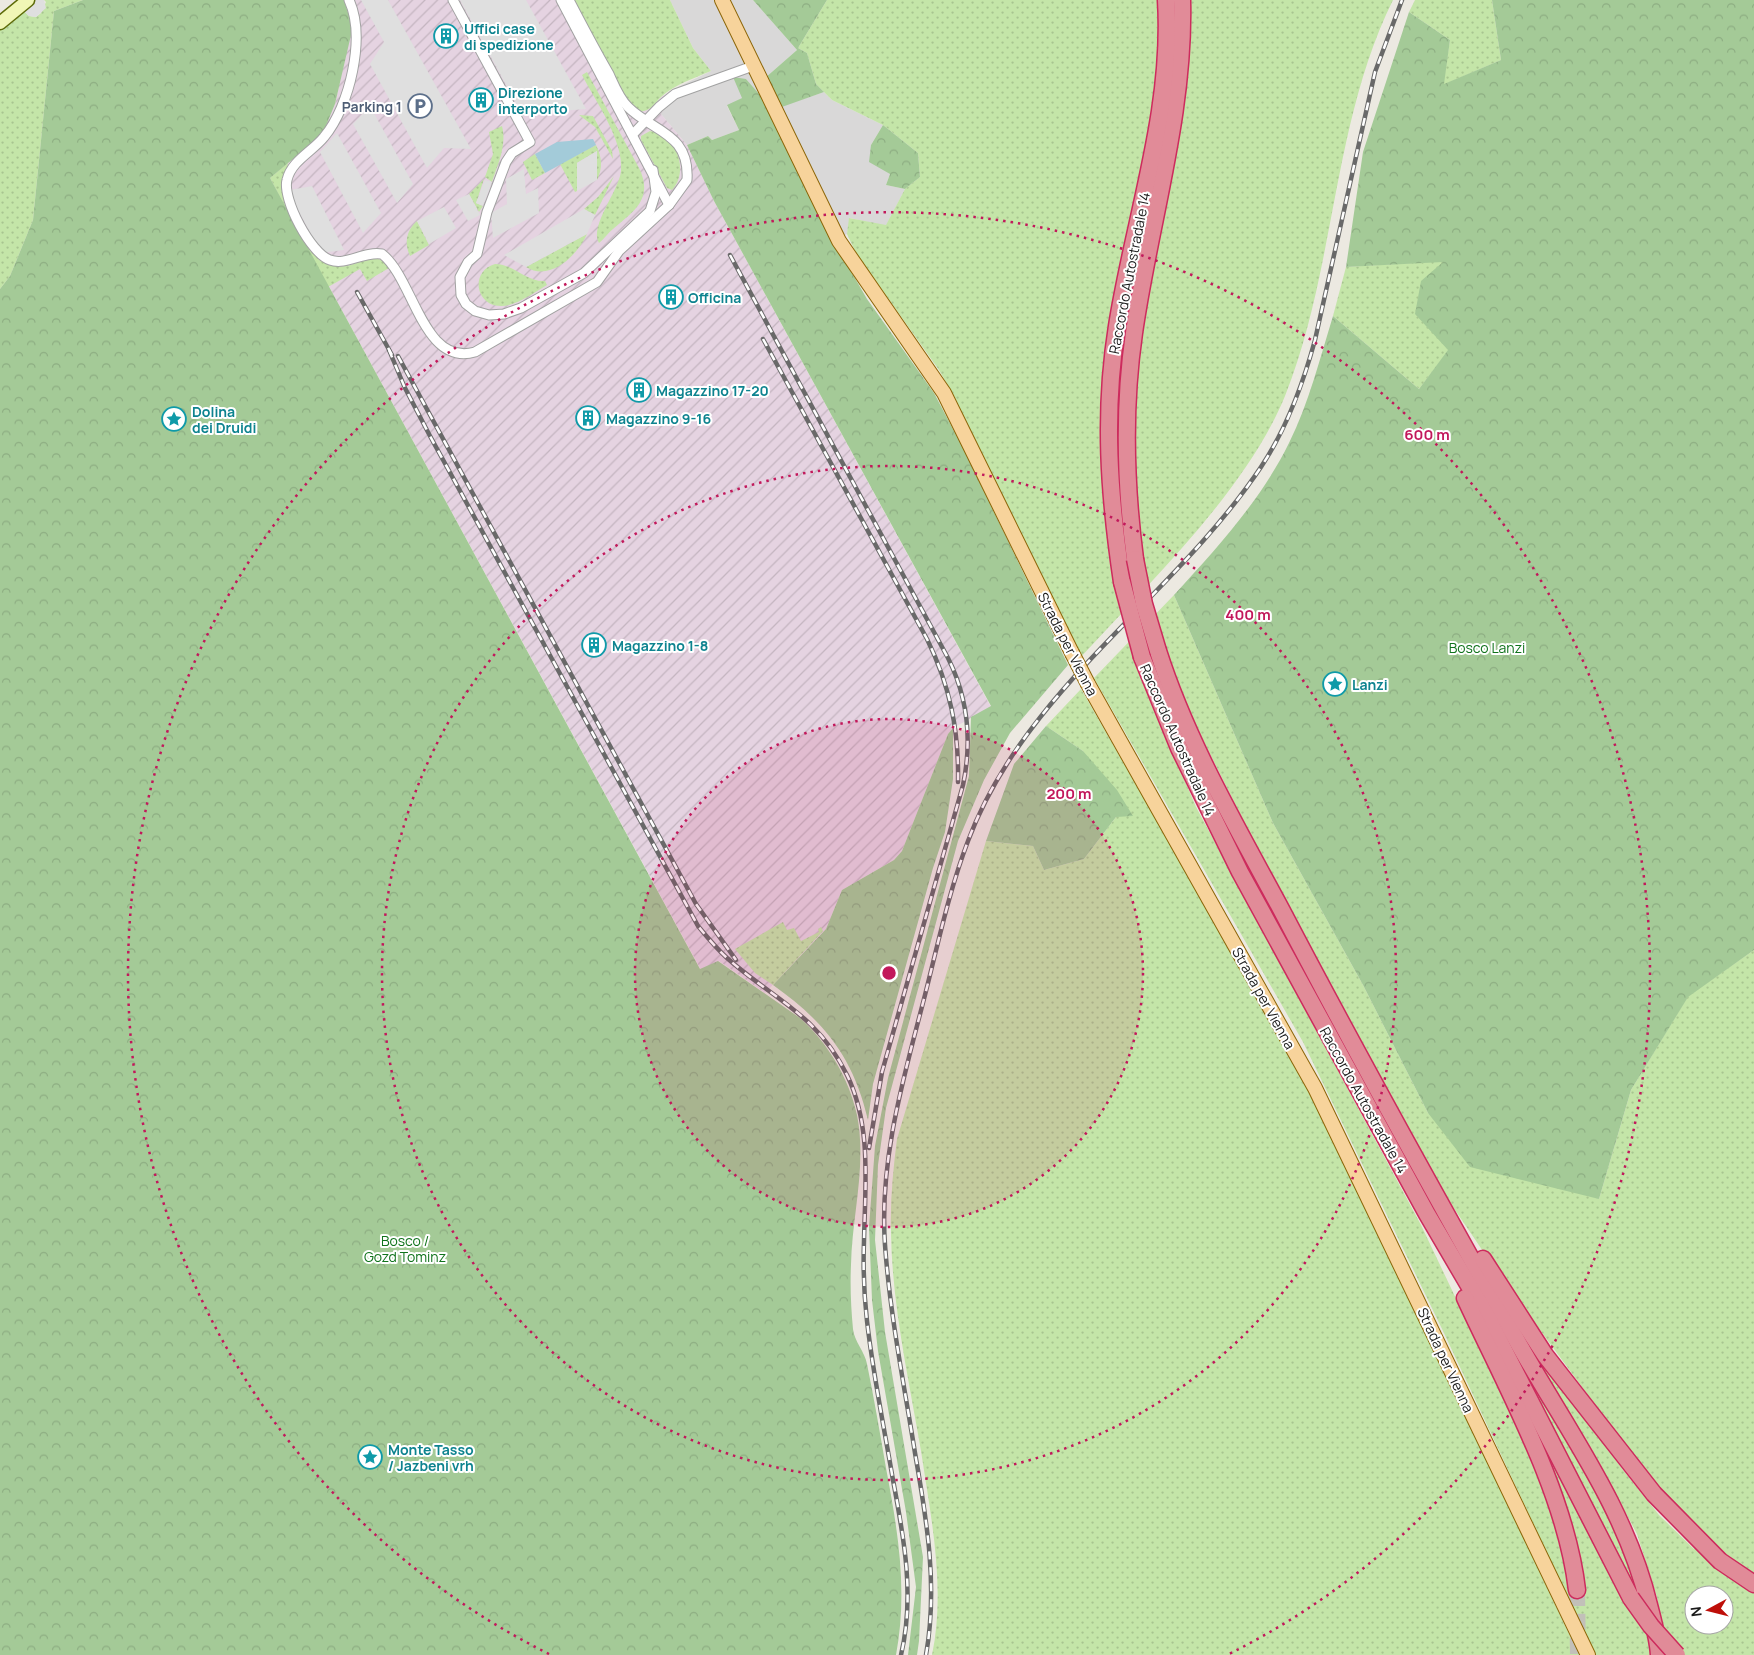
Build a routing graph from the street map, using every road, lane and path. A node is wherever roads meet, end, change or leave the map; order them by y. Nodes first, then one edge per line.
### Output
1 (28, 0) edge
2 (349, 0) edge
3 (453, 0) edge
4 (561, 0) edge
5 (568, 0) edge
6 (722, 0) edge
7 (1166, 0) edge
8 (1182, 0) edge
9 (1175, 21) junction
10 (0, 23) edge
11 (753, 66) junction
12 (646, 121) junction
13 (633, 134) junction
14 (653, 170) junction
15 (669, 205) junction
16 (1432, 1188) junction
17 (1427, 1214) junction
18 (1754, 1584) edge
19 (1577, 1590) tunnel mouth
20 (1588, 1655) edge
21 (1660, 1655) edge
22 (1676, 1655) edge

1 - 10 street
2 - 15 street
3 - 14 street
4 - 13 street
5 - 12 street
6 - 11 main road, Strada per Vienna
7 - 9 highway, Raccordo Autostradale 14
8 - 9 highway, Raccordo Autostradale 14
9 - 16 highway, Raccordo Autostradale 14, bridge
9 - 17 highway, Raccordo Autostradale 14, bridge
11 - 12 street
11 - 20 main road, Strada per Vienna, bridge
12 - 13 street
12 - 15 street
13 - 14 street
14 - 15 street
16 - 18 highway
16 - 21 highway
17 - 19 highway
17 - 22 highway, bridge

